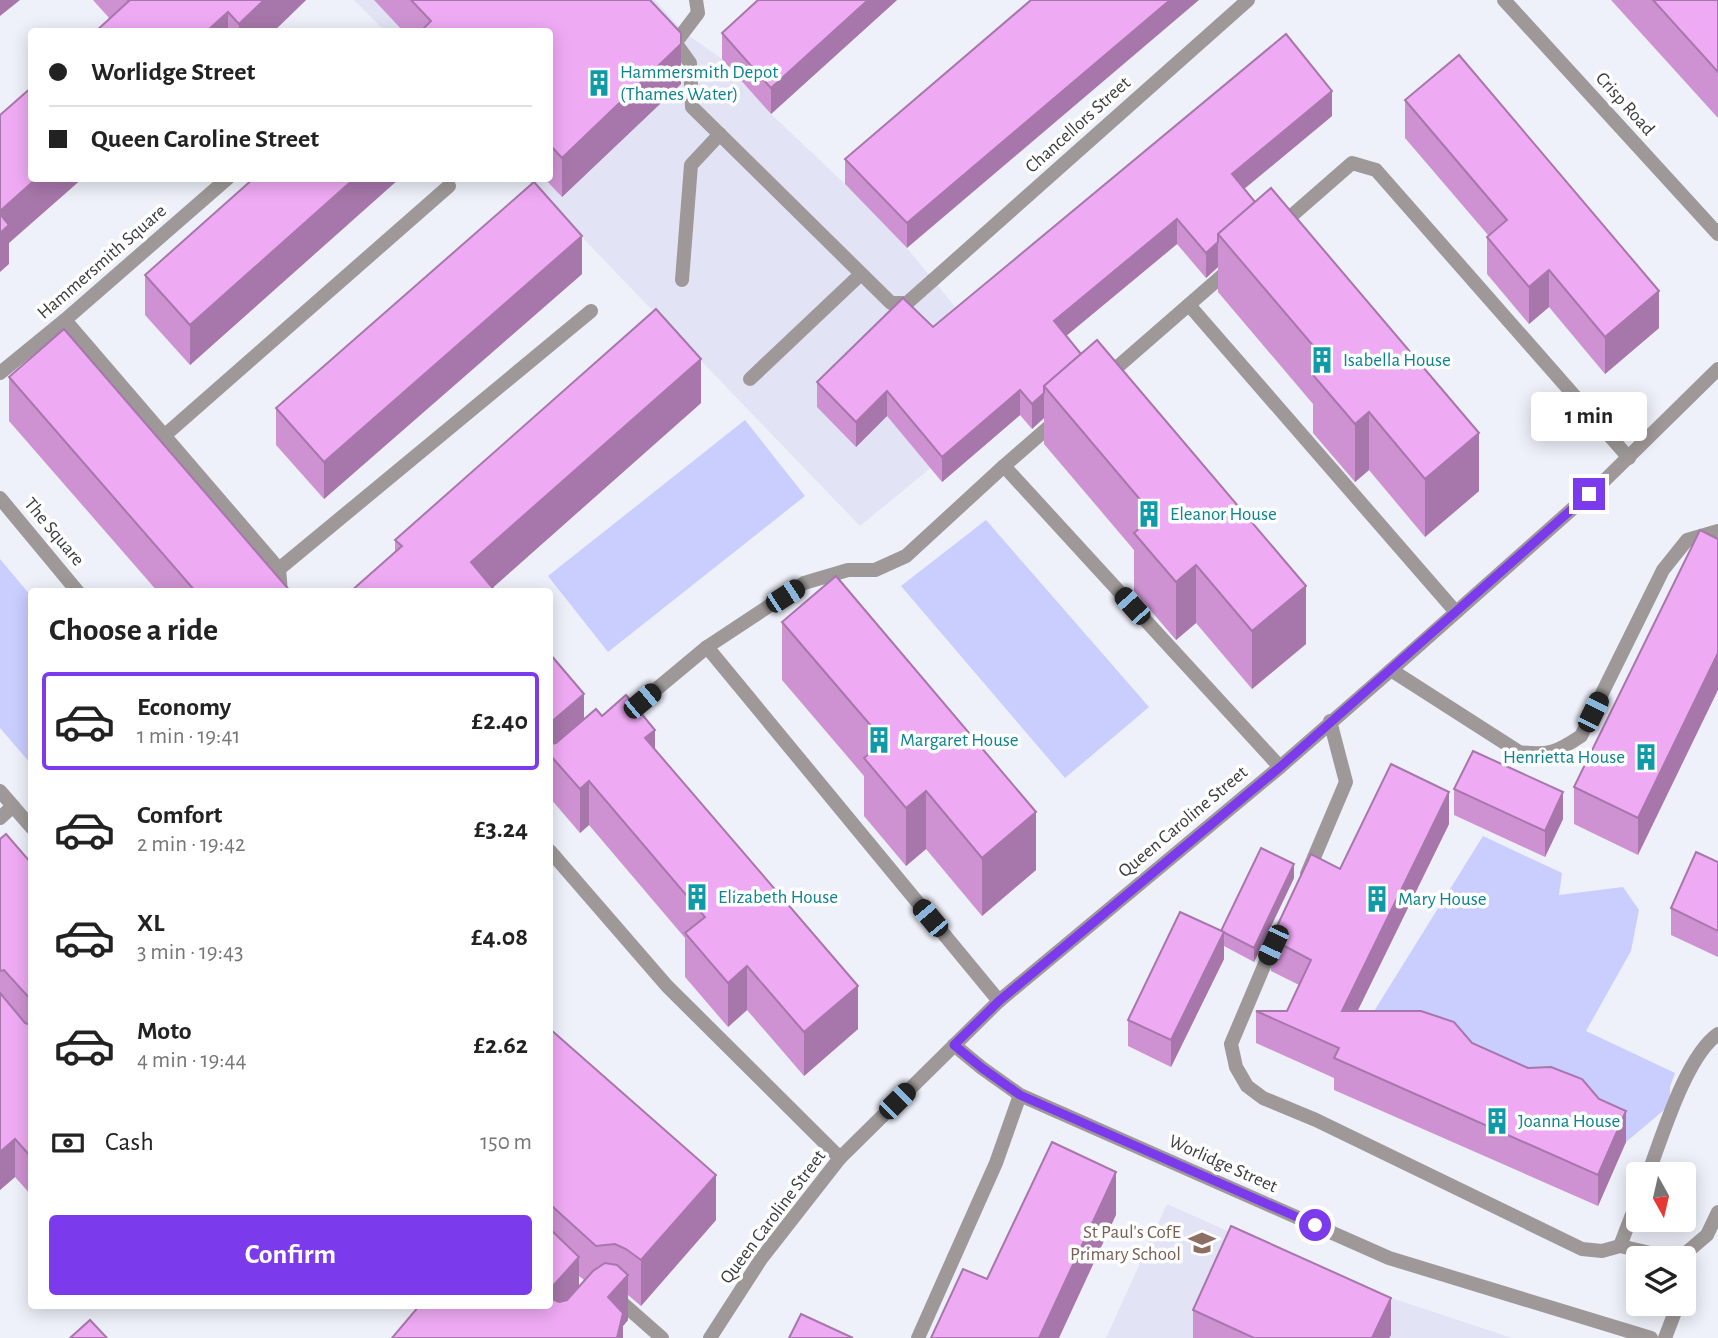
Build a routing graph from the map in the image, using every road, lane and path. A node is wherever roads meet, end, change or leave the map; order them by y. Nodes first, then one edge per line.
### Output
1 (696, 0) edge
2 (1248, 0) edge
3 (1504, 0) edge
4 (661, 25) edge
5 (676, 42) junction
6 (720, 134) junction
7 (223, 182) edge
8 (449, 186) dead end
9 (1271, 234) edge
10 (1718, 234) edge
11 (1240, 261) edge
12 (861, 274) junction
13 (682, 280) dead end
14 (1189, 305) junction
15 (591, 311) dead end
16 (65, 320) junction
17 (1718, 369) edge
18 (0, 373) edge
19 (750, 379) dead end
20 (164, 436) junction
21 (1629, 458) junction
22 (1004, 466) junction
23 (0, 498) edge
24 (1718, 531) edge
25 (279, 569) junction
26 (75, 588) edge
27 (281, 588) edge
28 (1455, 611) junction
29 (707, 647) junction
30 (1391, 670) junction
31 (1330, 721) junction
32 (610, 728) edge
33 (1280, 767) junction
34 (0, 791) edge
35 (13, 806) junction
36 (0, 818) edge
37 (28, 823) edge
38 (553, 854) edge
39 (1298, 893) edge
40 (1286, 918) edge
41 (999, 1001) junction
42 (1718, 1034) edge
43 (954, 1045) junction
44 (1020, 1095) junction
45 (840, 1158) junction
46 (1653, 1162) edge
47 (1718, 1212) edge
48 (1626, 1230) edge
49 (1620, 1246) junction
50 (1694, 1246) edge
51 (1626, 1247) edge
52 (606, 1298) edge
53 (1673, 1316) edge
54 (1629, 1335) edge
55 (662, 1338) edge
56 (710, 1338) edge
57 (918, 1338) edge
58 (1651, 1338) edge
59 (1665, 1338) edge

1 - 5 street
2 - 12 street, Chancellors Street
3 - 10 street, Crisp Road
4 - 5 street, Chancellors Street
5 - 6 street, Chancellors Street
6 - 12 street, Chancellors Street
6 - 13 street
7 - 16 street, Hammersmith Square
8 - 20 street
9 - 21 street
11 - 14 street
12 - 19 street
14 - 22 street
14 - 28 street
15 - 25 street
16 - 18 street, Hammersmith Square
16 - 20 street
17 - 21 street, Queen Caroline Street
20 - 25 street
21 - 28 street, Queen Caroline Street
22 - 29 street
22 - 33 street
23 - 26 street, The Square
24 - 30 street
25 - 27 street
28 - 30 street, Queen Caroline Street
29 - 32 street
29 - 41 street
30 - 31 street, Queen Caroline Street
31 - 33 street, Queen Caroline Street
31 - 39 street
33 - 41 street, Queen Caroline Street
34 - 35 street
35 - 36 street
35 - 37 street
38 - 45 street
40 - 49 street
41 - 43 street, Queen Caroline Street
42 - 46 street
43 - 44 street, Worlidge Street
43 - 45 street, Queen Caroline Street
44 - 54 street, Worlidge Street
44 - 57 street
45 - 56 street, Queen Caroline Street
47 - 50 street
48 - 49 street
49 - 51 street
52 - 55 street
53 - 59 street
54 - 58 street, Worlidge Street

